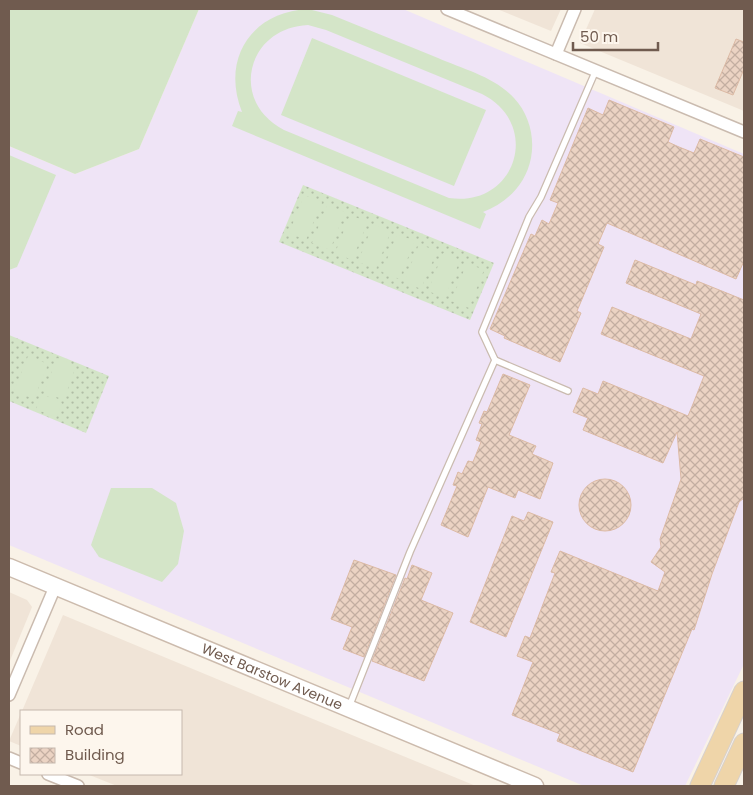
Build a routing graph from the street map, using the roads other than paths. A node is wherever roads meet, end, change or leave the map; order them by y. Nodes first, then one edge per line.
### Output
1 (446, 9) edge
2 (575, 9) edge
3 (556, 54) junction
4 (596, 70) junction
5 (744, 132) edge
6 (495, 360) junction
7 (568, 391) dead end
8 (9, 567) edge
9 (55, 586) junction
10 (744, 690) edge
11 (9, 695) edge
12 (348, 708) junction
13 (744, 743) edge
14 (50, 775) edge
15 (78, 786) edge
16 (535, 786) edge
17 (700, 786) edge
18 (724, 786) edge

1 - 3 street
2 - 3 street
3 - 4 street
4 - 5 street
4 - 6 lane
6 - 7 lane
6 - 12 lane
8 - 9 street, West Barstow Avenue
9 - 11 street
9 - 12 street, West Barstow Avenue
10 - 17 main road
12 - 16 street, West Barstow Avenue
13 - 18 main road
14 - 15 street

